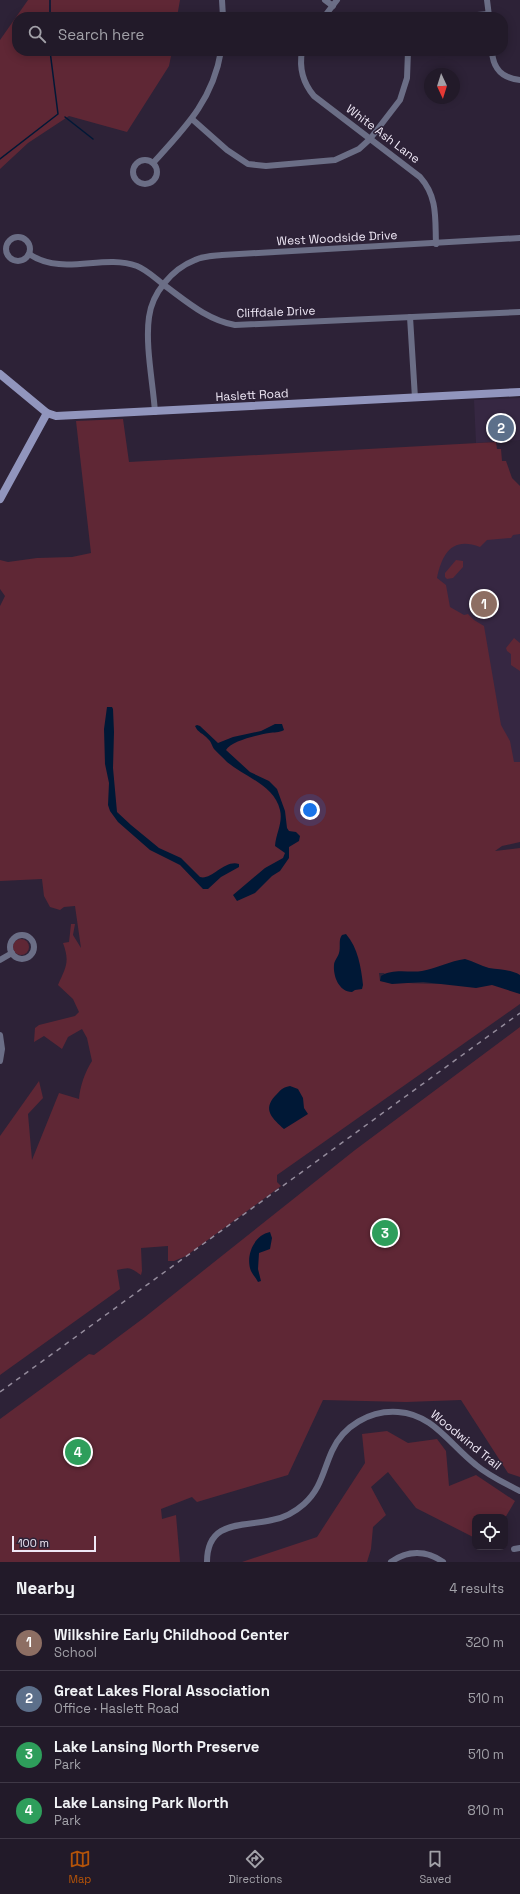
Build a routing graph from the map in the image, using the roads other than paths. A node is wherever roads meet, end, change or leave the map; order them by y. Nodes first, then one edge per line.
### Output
1 (222, 0) edge
2 (325, 0) edge
3 (337, 0) edge
4 (487, 0) edge
5 (333, 6) junction
6 (223, 12) edge
7 (328, 12) edge
8 (488, 12) edge
9 (220, 56) edge
10 (302, 56) edge
11 (408, 56) edge
12 (492, 56) edge
13 (520, 80) edge
14 (192, 119) junction
15 (370, 139) junction
16 (153, 163) dead end
17 (520, 238) edge
18 (436, 244) junction
19 (29, 254) junction
20 (163, 284) junction
21 (520, 312) edge
22 (410, 317) junction
23 (0, 374) edge
24 (520, 392) edge
25 (415, 398) junction
26 (155, 412) junction
27 (47, 413) junction
28 (0, 499) edge
29 (12, 953) dead end
30 (0, 960) edge
31 (0, 1035) edge
32 (0, 1061) edge
33 (520, 1491) edge
34 (207, 1562) edge
35 (391, 1562) edge
36 (443, 1562) edge

1 - 6 street
2 - 5 street
3 - 5 street
4 - 8 street
5 - 7 street
9 - 14 street
10 - 15 street, White Ash Lane
11 - 15 street
12 - 13 street
14 - 15 street
14 - 16 street
15 - 18 street, White Ash Lane
17 - 18 street, West Woodside Drive
18 - 20 street, West Woodside Drive
19 - 19 street
19 - 20 street, Cliffdale Drive
20 - 22 street, Cliffdale Drive
20 - 26 street, West Woodside Drive
21 - 22 street, Cliffdale Drive
22 - 25 street
23 - 27 street
24 - 25 street, Haslett Road
25 - 26 street, Haslett Road
26 - 27 street, Haslett Road
27 - 28 street
29 - 30 street
31 - 32 street
33 - 34 street, Woodwind Trail
35 - 36 street

